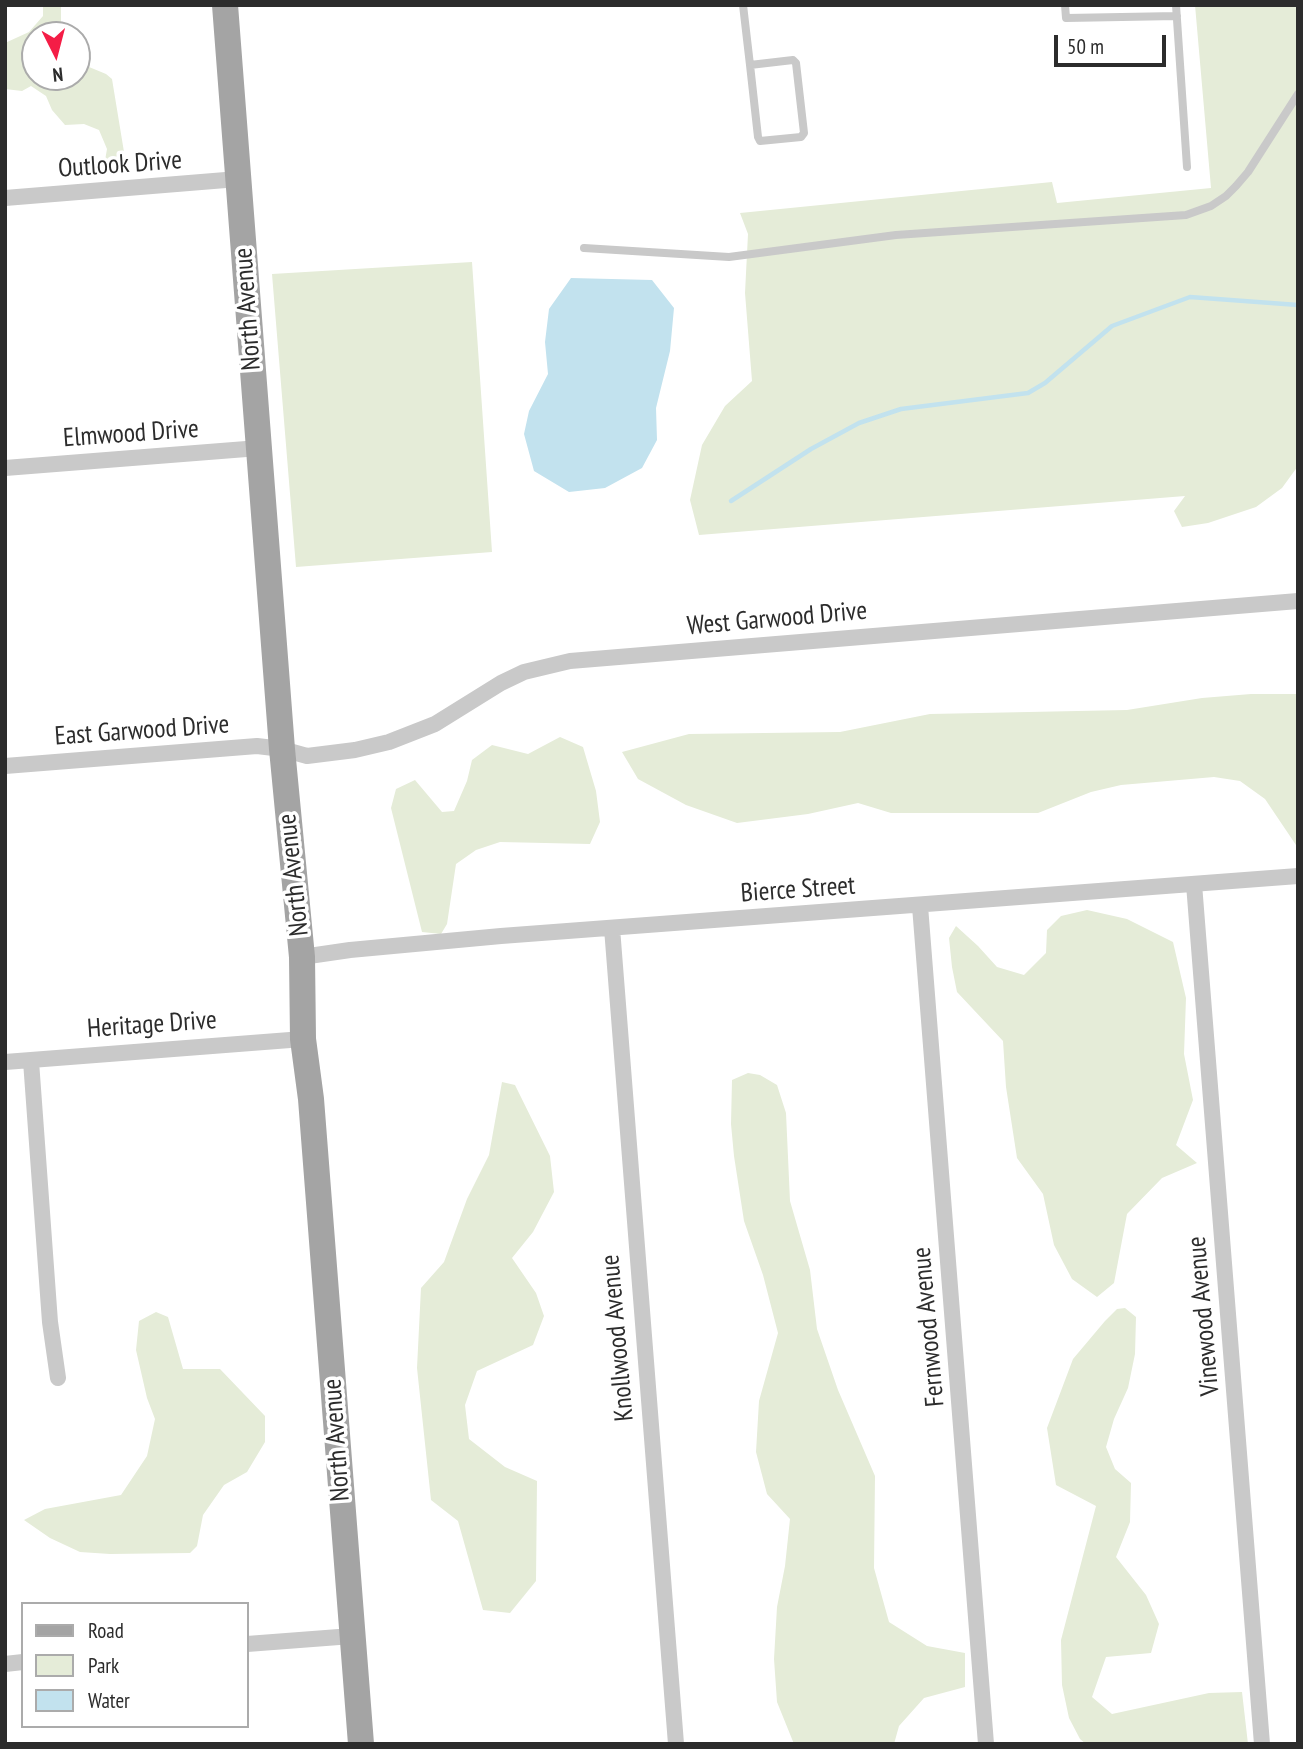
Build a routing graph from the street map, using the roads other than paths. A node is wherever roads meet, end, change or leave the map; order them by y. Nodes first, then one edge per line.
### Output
1 (225, 5) edge
2 (743, 5) edge
3 (1065, 5) edge
4 (1176, 5) edge
5 (1177, 16) junction
6 (750, 65) junction
7 (1298, 94) edge
8 (1187, 167) dead end
9 (238, 179) junction
10 (5, 198) edge
11 (584, 248) dead end
12 (259, 448) junction
13 (5, 468) edge
14 (1298, 601) edge
15 (282, 749) junction
16 (5, 766) edge
17 (1298, 876) edge
18 (1194, 884) junction
19 (920, 906) junction
20 (611, 928) junction
21 (302, 957) junction
22 (303, 1038) junction
23 (31, 1061) junction
24 (5, 1062) edge
25 (58, 1378) dead end
26 (352, 1636) junction
27 (248, 1644) edge
28 (361, 1744) edge
29 (676, 1744) edge
30 (986, 1744) edge
31 (1262, 1744) edge

1 - 9 main road, North Avenue
2 - 6 lane
3 - 5 lane
4 - 5 lane
5 - 8 lane
6 - 6 lane
7 - 11 lane
9 - 10 street, Outlook Drive
9 - 12 main road, North Avenue
12 - 13 street, Elmwood Drive
12 - 15 main road, North Avenue
14 - 15 street, West Garwood Drive
15 - 16 street, East Garwood Drive
15 - 21 main road, North Avenue
17 - 18 street, Bierce Street
18 - 19 street, Bierce Street
18 - 31 street, Vinewood Avenue
19 - 20 street, Bierce Street
19 - 30 street, Fernwood Avenue
20 - 21 street, Bierce Street
20 - 29 street, Knollwood Avenue
21 - 22 main road, North Avenue
22 - 23 street, Heritage Drive
22 - 26 main road, North Avenue
23 - 24 street, Heritage Drive
23 - 25 street
26 - 27 street
26 - 28 main road, North Avenue

